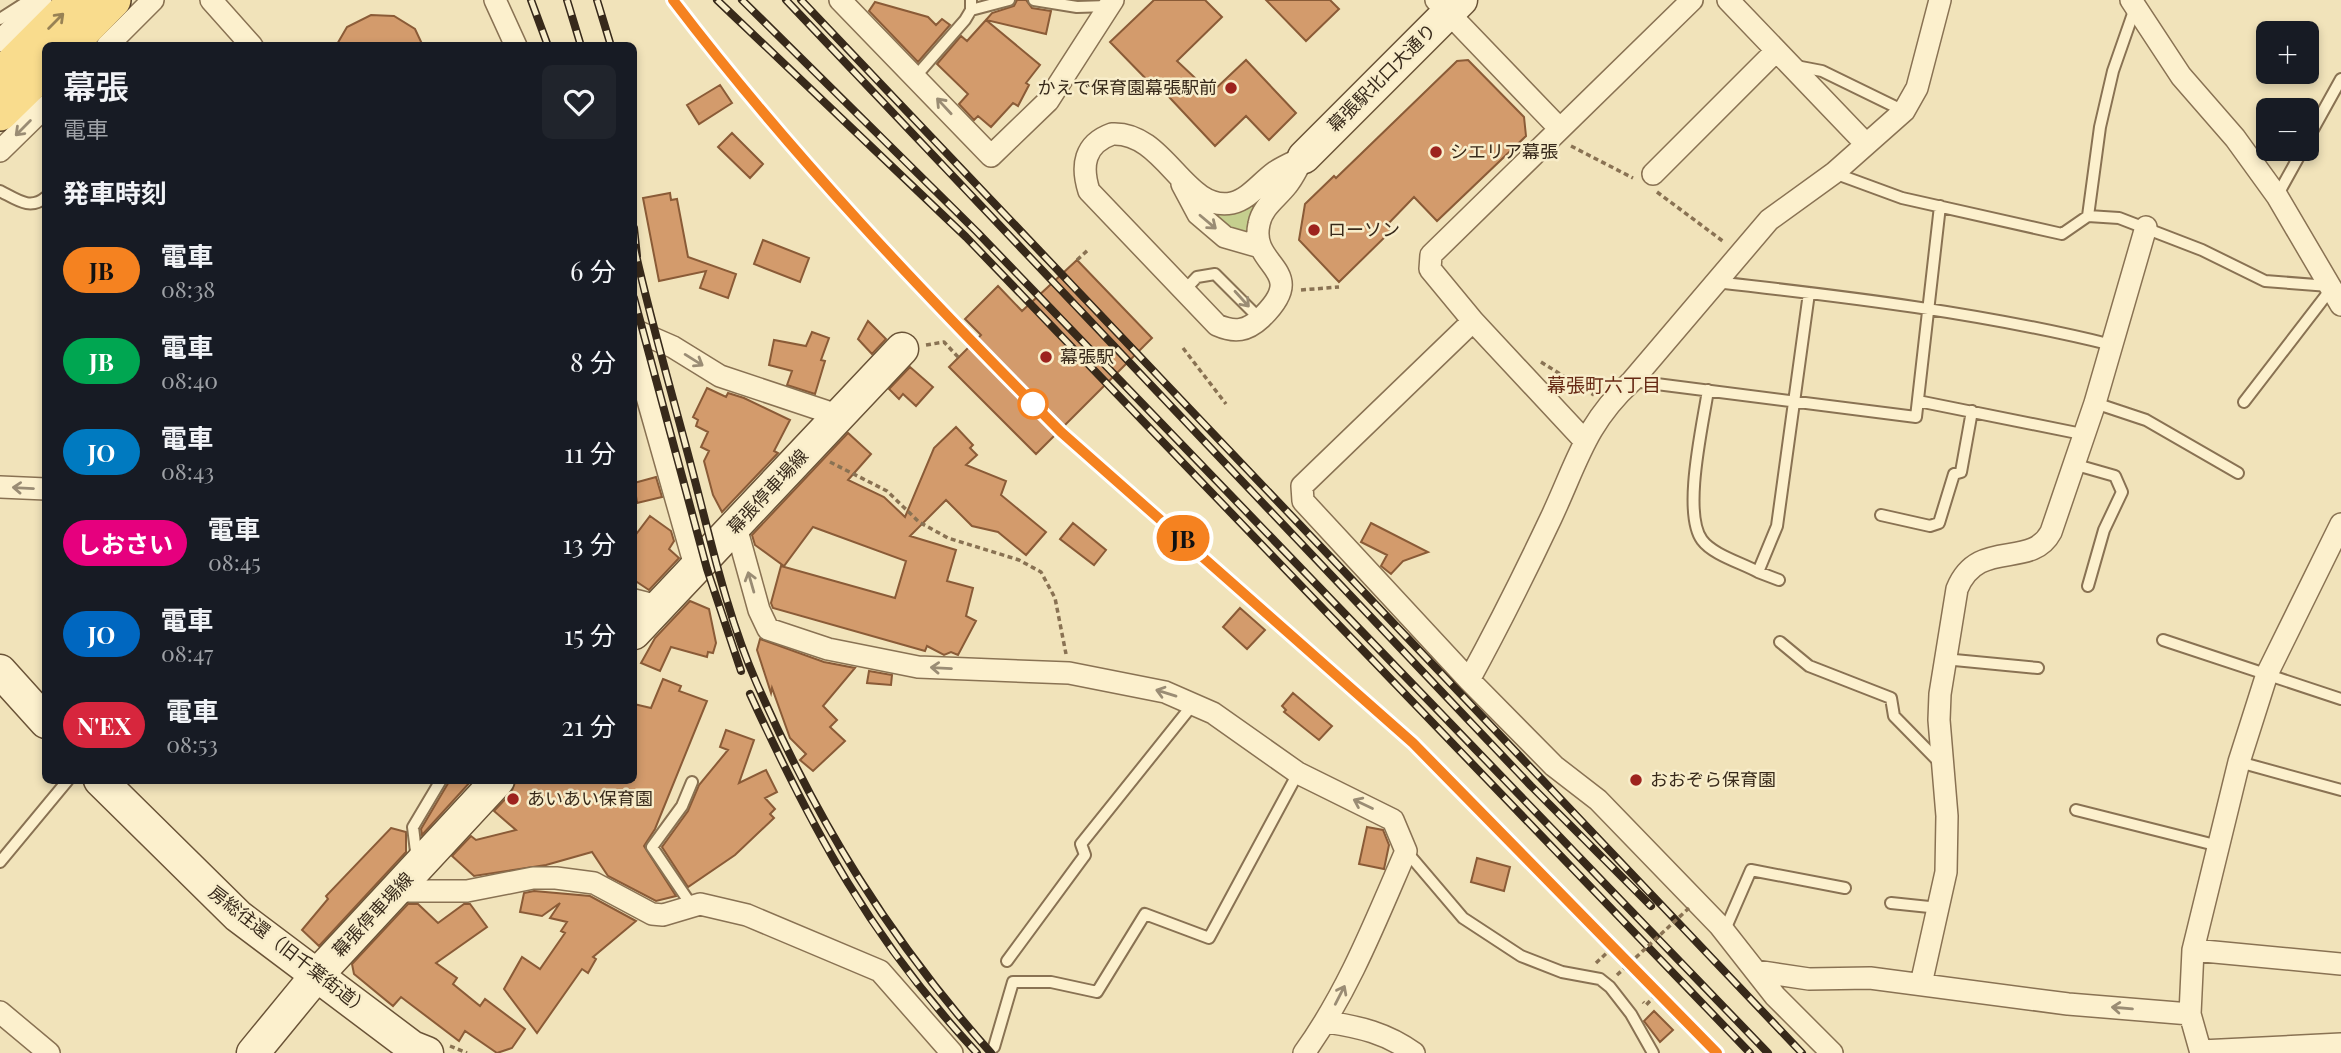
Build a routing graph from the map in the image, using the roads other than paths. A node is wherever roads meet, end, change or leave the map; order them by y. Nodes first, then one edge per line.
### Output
1 (77, 0) edge
2 (113, 0) edge
3 (153, 0) edge
4 (211, 0) edge
5 (495, 0) edge
6 (840, 0) edge
7 (1009, 0) edge
8 (1034, 0) edge
9 (1692, 0) edge
10 (1728, 0) edge
11 (1940, 0) edge
12 (1110, 3) edge
13 (2133, 3) edge
14 (37, 4) edge
15 (1448, 4) edge
16 (971, 5) edge
17 (0, 19) edge
18 (0, 41) edge
19 (72, 42) edge
20 (111, 42) edge
21 (245, 42) edge
22 (514, 42) edge
23 (1783, 58) junction
24 (42, 72) edge
25 (916, 76) junction
26 (0, 77) edge
27 (2341, 79) edge
28 (42, 110) edge
29 (1904, 111) junction
30 (0, 113) edge
31 (2319, 119) edge
32 (1560, 129) junction
33 (1866, 144) junction
34 (0, 151) edge
35 (1304, 157) junction
36 (2296, 161) edge
37 (1177, 173) junction
38 (1834, 173) junction
39 (1653, 174) dead end
40 (0, 191) edge
41 (2277, 196) junction
42 (42, 200) edge
43 (1940, 206) junction
44 (2088, 216) junction
45 (2146, 227) junction
46 (1260, 247) junction
47 (1716, 282) junction
48 (1183, 292) junction
49 (1810, 293) junction
50 (2334, 293) edge
51 (1928, 312) junction
52 (1260, 319) junction
53 (1474, 321) junction
54 (637, 331) edge
55 (2112, 345) junction
56 (902, 349) road end
57 (637, 362) edge
58 (1632, 381) junction
59 (1708, 390) junction
60 (1792, 401) junction
61 (1918, 401) junction
62 (2244, 402) dead end
63 (2095, 403) junction
64 (1972, 411) junction
65 (838, 415) junction
66 (2082, 434) junction
67 (1584, 440) junction
68 (2073, 464) junction
69 (2238, 474) dead end
70 (0, 487) edge
71 (42, 489) edge
72 (1881, 515) dead end
73 (2341, 524) edge
74 (736, 527) junction
75 (695, 566) junction
76 (1758, 572) junction
77 (1779, 580) dead end
78 (2088, 586) dead end
79 (646, 603) edge
80 (637, 626) edge
81 (2163, 640) dead end
82 (1780, 642) dead end
83 (1944, 659) junction
84 (2038, 668) dead end
85 (0, 671) edge
86 (2267, 674) junction
87 (1469, 680) junction
88 (2341, 699) edge
89 (1194, 703) junction
90 (42, 718) edge
91 (2239, 762) junction
92 (1942, 766) junction
93 (1298, 774) junction
94 (692, 782) dead end
95 (65, 784) edge
96 (104, 784) edge
97 (439, 784) edge
98 (494, 784) edge
99 (2341, 790) edge
100 (2076, 810) dead end
101 (2219, 846) junction
102 (1406, 851) junction
103 (0, 862) edge
104 (419, 866) junction
105 (1845, 888) dead end
106 (397, 891) junction
107 (1891, 903) dead end
108 (692, 906) junction
109 (1939, 908) junction
110 (1724, 932) junction
111 (2193, 950) junction
112 (1007, 961) dead end
113 (2341, 964) edge
114 (1756, 971) junction
115 (317, 975) junction
116 (1921, 984) junction
117 (0, 1012) edge
118 (2190, 1014) junction
119 (1326, 1022) junction
120 (2341, 1044) edge
121 (993, 1047) dead end
122 (2201, 1052) edge
123 (49, 1053) edge
124 (253, 1053) edge
125 (427, 1053) edge
126 (952, 1053) edge
127 (1304, 1053) edge
128 (1414, 1053) edge
129 (1653, 1053) edge
130 (1832, 1053) edge

26 -> 1 main road
2 - 19 main road
3 - 20 street
4 - 21 street
5 - 22 street
6 - 25 street
7 - 16 lane
8 - 12 lane
9 - 32 street
10 - 23 street
11 - 29 street
12 -> 25 street
13 - 41 street
13 - 44 lane
14 - 17 lane
14 - 18 street
15 - 32 street
15 - 35 main road, 幕張駅北口大通り
16 - 25 lane
23 - 29 lane
23 - 33 street
23 - 39 street
24 - 30 main road
27 - 31 lane
28 -> 34 street
29 - 33 street
32 - 53 street
33 - 38 street
35 - 37 street
35 - 46 street
36 - 41 lane
37 -> 46 street
37 - 48 street
38 - 43 lane
38 - 47 street
40 - 42 lane
41 - 50 street
43 - 44 lane
43 - 51 lane
44 - 45 lane
45 - 50 lane
45 - 55 street
46 - 52 street
47 - 49 lane
47 - 58 street
48 - 52 street
48 -> 52 lane
49 - 51 lane
49 - 60 lane
50 - 62 lane
51 - 55 lane
51 - 61 lane
53 - 67 street
53 - 87 street
54 -> 65 street
55 - 63 street
56 - 65 main road, 幕張停車場線
57 - 75 street
58 - 59 lane
58 - 67 street
59 - 60 lane
59 - 76 lane
60 - 61 lane
60 - 76 lane
61 - 64 lane
63 - 66 street
63 - 69 lane
64 - 66 lane
64 - 72 lane
65 - 74 main road, 幕張停車場線
66 - 68 street
67 - 87 street
68 - 78 lane
68 - 83 street
71 -> 70 street
73 - 86 street
74 - 75 main road, 幕張停車場線
89 -> 74 street
75 - 79 main road, 幕張停車場線
76 - 77 lane
79 - 80 main road, 幕張停車場線
81 - 86 lane
82 - 92 lane
83 - 84 lane
83 - 92 street
85 - 90 main road
86 - 88 lane
86 - 91 street
87 - 110 street
89 - 93 street
89 - 112 lane
91 - 99 lane
91 - 101 street
92 - 109 street
102 -> 93 street
93 - 121 lane
94 - 108 lane
95 - 103 lane
96 - 115 main road, 房総往還（旧千葉街道）
97 - 104 lane
98 - 104 main road, 幕張停車場線
100 - 101 lane
101 - 111 street
119 -> 102 street
102 - 129 lane
104 - 106 main road, 幕張停車場線
105 - 110 lane
106 - 108 street
106 - 115 main road, 幕張停車場線
107 - 109 lane
108 - 126 street
109 - 116 street
110 - 114 street
111 - 113 street
111 - 118 street
114 - 116 street
114 - 130 street
115 - 124 main road, 幕張停車場線
115 - 125 main road, 房総往還（旧千葉街道）
118 -> 116 street
117 - 123 street
118 - 122 street
119 - 127 street
119 - 128 street
120 - 122 street

